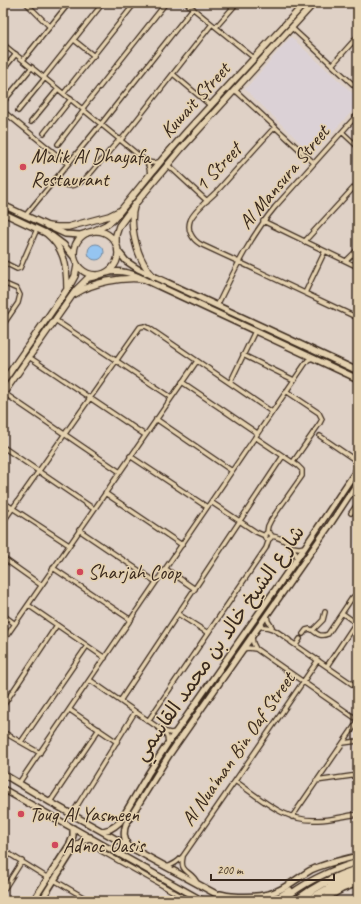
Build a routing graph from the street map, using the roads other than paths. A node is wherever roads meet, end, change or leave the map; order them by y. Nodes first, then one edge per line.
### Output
1 (26, 3) edge
2 (69, 3) edge
3 (103, 3) edge
4 (135, 3) edge
5 (166, 3) edge
6 (186, 3) edge
7 (237, 3) edge
8 (305, 3) edge
9 (314, 3) edge
10 (193, 8) junction
11 (212, 24) junction
12 (50, 27) junction
13 (216, 27) junction
14 (292, 28) junction
15 (358, 36) edge
16 (74, 40) junction
17 (3, 44) edge
18 (16, 54) junction
19 (94, 56) junction
20 (254, 58) junction
21 (23, 60) junction
22 (332, 65) junction
23 (32, 67) junction
24 (3, 70) edge
25 (173, 74) junction
26 (45, 78) junction
27 (58, 89) junction
28 (358, 89) edge
29 (235, 90) junction
30 (64, 93) junction
31 (71, 99) junction
32 (5, 100) dead end
33 (211, 106) junction
34 (83, 109) junction
35 (3, 111) edge
36 (18, 111) dead end
37 (358, 114) edge
38 (31, 122) dead end
39 (101, 124) junction
40 (275, 127) junction
41 (188, 130) junction
42 (342, 132) junction
43 (44, 133) dead end
44 (120, 140) junction
45 (58, 144) dead end
46 (358, 147) edge
47 (181, 149) junction
48 (160, 161) junction
49 (147, 162) junction
50 (314, 163) junction
51 (68, 164) junction
52 (168, 164) junction
53 (150, 175) junction
54 (56, 179) junction
55 (358, 183) edge
56 (207, 201) junction
57 (136, 203) junction
58 (3, 205) edge
59 (124, 206) junction
60 (3, 213) edge
61 (26, 216) junction
62 (263, 222) junction
63 (47, 226) junction
64 (37, 229) junction
65 (46, 233) junction
66 (89, 233) junction
67 (304, 242) junction
68 (116, 244) junction
69 (358, 249) edge
70 (118, 251) junction
71 (325, 252) junction
72 (74, 257) junction
73 (346, 261) junction
74 (3, 262) edge
75 (239, 262) junction
76 (77, 266) junction
77 (358, 267) edge
78 (107, 273) junction
79 (97, 276) junction
80 (154, 277) junction
81 (143, 279) junction
82 (3, 282) edge
83 (67, 289) junction
84 (305, 293) junction
85 (71, 297) junction
86 (217, 306) junction
87 (358, 318) edge
88 (55, 320) junction
89 (3, 324) edge
90 (255, 331) junction
91 (305, 354) junction
92 (243, 355) junction
93 (29, 356) junction
94 (313, 358) junction
95 (197, 360) junction
96 (116, 361) junction
97 (305, 364) junction
98 (357, 370) edge
99 (358, 379) edge
100 (294, 380) junction
101 (3, 382) edge
102 (182, 382) junction
103 (230, 383) junction
104 (286, 391) junction
105 (3, 394) edge
106 (90, 398) junction
107 (171, 398) junction
108 (272, 412) junction
109 (156, 419) junction
110 (257, 433) junction
111 (64, 434) junction
112 (145, 435) junction
113 (320, 436) dead end
114 (255, 437) junction
115 (3, 447) edge
116 (130, 456) junction
117 (283, 456) junction
118 (293, 462) junction
119 (358, 462) edge
120 (358, 468) edge
121 (38, 471) junction
122 (232, 471) junction
123 (120, 472) junction
124 (358, 482) edge
125 (105, 493) junction
126 (3, 502) edge
127 (211, 502) junction
128 (358, 503) edge
129 (207, 507) junction
130 (12, 508) junction
131 (94, 509) junction
132 (330, 510) junction
133 (351, 513) dead end
134 (241, 521) junction
135 (3, 522) edge
136 (329, 526) junction
137 (79, 530) junction
138 (267, 532) junction
139 (264, 536) junction
140 (271, 537) junction
141 (69, 545) junction
142 (182, 545) junction
143 (292, 546) junction
144 (305, 547) junction
145 (3, 558) edge
146 (297, 558) junction
147 (54, 568) junction
148 (166, 568) junction
149 (156, 582) junction
150 (41, 585) junction
151 (195, 588) junction
152 (358, 593) edge
153 (28, 605) junction
154 (325, 612) dead end
155 (267, 613) junction
156 (342, 613) junction
157 (178, 614) junction
158 (3, 615) edge
159 (131, 620) junction
160 (357, 622) edge
161 (15, 624) junction
162 (57, 625) junction
163 (257, 627) junction
164 (272, 628) junction
165 (312, 630) junction
166 (208, 633) junction
167 (303, 634) dead end
168 (321, 635) junction
169 (252, 636) junction
170 (300, 639) dead end
171 (3, 641) edge
172 (320, 641) dead end
173 (296, 645) junction
174 (87, 646) junction
175 (243, 649) junction
176 (256, 649) junction
177 (104, 658) junction
178 (318, 660) junction
179 (327, 666) junction
180 (90, 680) junction
181 (303, 682) junction
182 (358, 688) edge
183 (120, 701) junction
184 (3, 706) edge
185 (70, 710) junction
186 (135, 712) junction
187 (358, 720) edge
188 (148, 721) junction
189 (99, 729) junction
190 (163, 731) junction
191 (3, 732) edge
192 (177, 732) junction
193 (358, 741) edge
194 (21, 742) junction
195 (117, 742) junction
196 (168, 743) junction
197 (343, 743) junction
198 (40, 753) junction
199 (3, 774) edge
200 (358, 775) edge
201 (236, 781) junction
202 (316, 781) junction
203 (19, 784) junction
204 (142, 784) junction
205 (3, 789) edge
206 (141, 798) junction
207 (50, 802) junction
208 (72, 814) junction
209 (358, 814) edge
210 (292, 817) junction
211 (73, 828) junction
212 (103, 831) junction
213 (92, 838) junction
214 (128, 846) junction
215 (3, 850) edge
216 (65, 851) junction
217 (70, 856) junction
218 (183, 856) junction
219 (358, 856) edge
220 (22, 862) junction
221 (358, 862) edge
222 (166, 867) junction
223 (358, 869) edge
224 (358, 876) edge
225 (48, 878) junction
226 (54, 880) junction
227 (358, 882) edge
228 (173, 884) junction
229 (197, 884) junction
230 (304, 885) junction
231 (164, 886) junction
232 (358, 886) edge
233 (4, 887) edge
234 (3, 891) edge
235 (330, 895) junction
236 (229, 898) edge
237 (34, 901) edge
238 (41, 901) edge
239 (90, 901) edge
240 (190, 901) edge
241 (202, 901) edge
242 (239, 901) edge
243 (272, 901) edge
244 (282, 901) edge
245 (296, 901) edge
246 (307, 901) edge
247 (317, 901) edge

1 - 12 street
2 - 12 street
3 - 16 street
4 - 19 street
5 - 34 street
6 - 10 street
7 - 13 street
8 - 20 main road, Kuwait Street
9 - 14 main road, Kuwait Street
10 - 11 street
10 - 39 street
11 - 13 street
11 - 25 street
12 - 21 street
13 - 20 street
14 - 22 street
14 - 29 main road, Kuwait Street
15 - 22 street
16 - 19 street
16 - 26 street
17 - 18 street
18 - 21 street
18 - 24 street
19 - 30 street
20 - 33 main road, Kuwait Street
21 - 23 street
22 - 28 street
23 - 26 street
23 - 32 street
25 - 33 street
25 - 44 street
26 - 27 street
26 - 36 street
27 - 30 street
27 - 38 street
29 - 40 street
29 - 47 main road, Kuwait Street
30 - 31 street
31 - 34 street
31 - 43 street
33 - 41 main road, Kuwait Street
34 - 39 street
34 - 45 street
35 - 51 street
37 - 42 street, Al Mansura Street
39 - 44 street
39 - 51 street
40 - 50 street
40 - 56 street, 1 Street
41 - 47 main road
41 - 48 main road, Kuwait Street
42 - 46 street
42 - 50 street, Al Mansura Street
44 - 49 street
44 - 54 street
47 - 52 main road, Kuwait Street
48 - 49 street
48 - 53 main road, Kuwait Street
49 - 53 street
50 - 62 street, Al Mansura Street
51 - 54 street
52 - 56 street
52 - 57 main road, Kuwait Street
53 - 59 main road, Kuwait Street
54 - 61 street
55 - 67 street
56 - 75 street, 1 Street
57 - 68 main road, Kuwait Street
57 - 80 main road
58 - 61 street
59 - 63 main road
59 - 66 main road, Kuwait Street
60 - 64 street
61 - 63 street
62 - 67 street
62 - 75 street, Al Mansura Street
63 - 66 street
64 - 65 street
64 - 74 street
65 - 72 street
65 - 83 main road
66 - 68 main road
66 - 72 main road
67 - 71 street
68 - 70 main road
69 - 73 street
70 - 78 main road
70 - 80 street
71 - 73 street
71 - 84 street
72 - 76 main road
73 - 77 street
75 - 84 street
75 - 86 street, Al Mansura Street
76 - 79 main road
76 - 83 main road
78 - 79 main road
78 - 81 street
79 - 85 main road
80 - 86 street
81 - 85 main road
81 - 90 street
82 - 89 street
83 - 101 main road
84 - 87 street
85 - 88 main road
86 - 98 street
88 - 93 main road
88 - 96 street
90 - 91 street
90 - 92 street
91 - 94 street
91 - 97 street
92 - 100 street
92 - 103 street
93 - 105 main road
93 - 106 street
94 - 97 street
94 - 99 street
95 - 96 street
95 - 102 street
95 - 103 street
96 - 106 street
96 - 107 street
97 - 100 street
100 - 104 street
102 - 107 street
102 - 110 street
103 - 108 street
104 - 108 street
104 - 118 street
105 - 111 street
106 - 111 street
106 - 112 street
107 - 109 street
108 - 110 street
109 - 112 street
109 - 122 street
110 - 114 street
111 - 121 street
111 - 123 street
112 - 116 street
113 - 119 street
114 - 117 street
114 - 122 street
115 - 121 street
116 - 123 street
116 - 129 street
117 - 118 street
117 - 134 street
118 - 138 street
120 - 132 street, شارع الشيخ خالد بن محمد القاسمي
121 - 130 street
121 - 131 street
122 - 127 street
123 - 125 street
124 - 136 street, شارع الشيخ خالد بن محمد القاسمي
125 - 131 street
125 - 142 street
126 - 130 street
127 - 129 street
127 - 134 street
128 - 133 street
129 - 142 street
130 - 135 street
130 - 141 street
131 - 137 street
132 - 136 street
132 - 144 street, شارع الشيخ خالد بن محمد القاسمي
134 - 139 street
134 - 151 street
136 - 155 street, شارع الشيخ خالد بن محمد القاسمي
137 - 141 street
137 - 149 street
138 - 139 street
138 - 140 street
139 - 140 street
140 - 143 street
140 - 166 street
141 - 147 street
142 - 148 street
143 - 144 street
143 - 146 street
144 - 146 street, شارع الشيخ خالد بن محمد القاسمي
145 - 150 street
146 - 192 street, شارع الشيخ خالد بن محمد القاسمي
147 - 150 street
147 - 159 street
148 - 149 street
148 - 151 street
149 - 159 street
150 - 153 street
151 - 157 street
152 - 156 street
153 - 161 street
153 - 162 street
154 - 165 street
155 - 163 street, شارع الشيخ خالد بن محمد القاسمي
155 - 164 street
156 - 160 street
156 - 168 street
157 - 166 street
157 - 183 street
158 - 161 street
159 - 177 street
160 - 179 street
161 - 171 street
162 - 174 street
162 - 184 street
163 - 164 street
163 - 169 street, شارع الشيخ خالد بن محمد القاسمي
164 - 173 street
165 - 167 street
165 - 168 street
166 - 188 street
168 - 172 street
169 - 175 street, شارع الشيخ خالد بن محمد القاسمي
169 - 176 street
170 - 173 street
173 - 178 street
174 - 177 street
174 - 194 street
175 - 176 street
175 - 206 street, شارع الشيخ خالد بن محمد القاسمي
176 - 181 street
177 - 180 street
178 - 179 street
178 - 181 street, Al Nua'man Bin Oaf Street
179 - 182 street
180 - 183 street
180 - 185 street
181 - 187 street
181 - 201 street, Al Nua'man Bin Oaf Street
183 - 186 street
185 - 189 street
185 - 198 street
186 - 188 street
186 - 195 street
187 - 197 street
188 - 190 street
189 - 195 street
189 - 207 street
190 - 192 street
190 - 196 street
191 - 194 street
192 - 196 street, شارع الشيخ خالد بن محمد القاسمي
193 - 197 street
194 - 198 street
195 - 208 street
196 - 204 street, شارع الشيخ خالد بن محمد القاسمي
197 - 202 street
198 - 203 street
199 - 203 street
200 - 202 street
201 - 210 street
201 - 218 street, Al Nua'man Bin Oaf Street
202 - 210 street
203 - 207 street
204 - 206 street
204 - 212 street, شارع الشيخ خالد بن محمد القاسمي
205 - 211 street
206 - 214 street, شارع الشيخ خالد بن محمد القاسمي
207 - 208 street
208 - 212 street
209 - 210 street
211 - 213 street
211 - 216 street
212 - 214 street
213 - 217 street
213 - 228 street
213 - 231 street
214 - 222 street
215 - 220 street
216 - 217 street
216 - 225 street
217 - 226 street
218 - 222 street, Al Nua'man Bin Oaf Street
218 - 229 street, Al Nua'man Bin Oaf Street
219 - 236 street
220 - 225 street
220 - 233 street
221 - 230 street
222 - 229 street
223 - 245 highway
224 - 246 highway
225 - 237 street
226 - 238 street
226 - 239 street
227 - 235 highway
228 - 231 street
228 - 241 street
229 - 236 street
230 - 243 street
230 - 244 street
231 - 240 street
232 - 235 street
233 - 234 street
235 - 247 street
236 - 242 street

